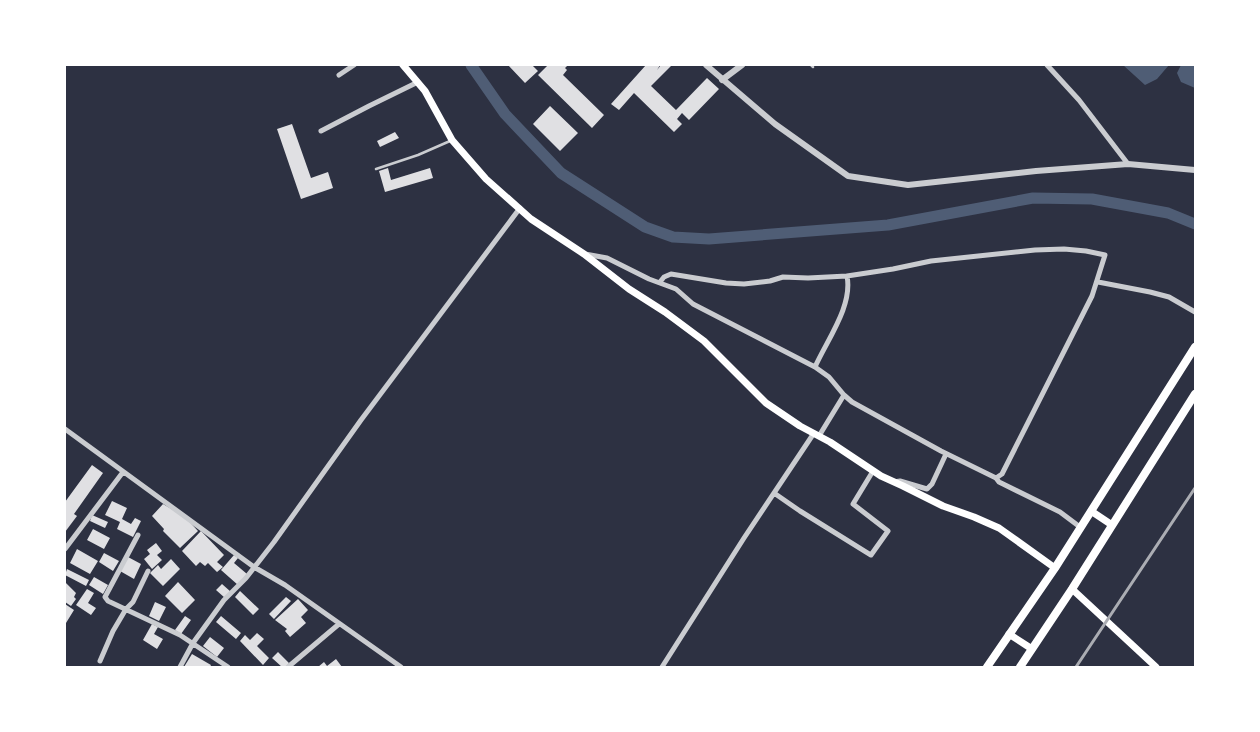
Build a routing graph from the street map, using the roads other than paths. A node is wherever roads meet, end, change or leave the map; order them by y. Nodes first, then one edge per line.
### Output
1 (354, 65) edge
2 (403, 65) edge
3 (706, 65) edge
4 (742, 65) edge
5 (1047, 65) edge
6 (339, 75) dead end
7 (722, 80) junction
8 (418, 82) junction
9 (321, 131) dead end
10 (452, 140) junction
11 (1128, 164) junction
12 (376, 169) dead end
13 (1195, 170) edge
14 (520, 208) junction
15 (584, 254) junction
16 (847, 276) junction
17 (660, 282) junction
18 (1098, 282) junction
19 (1195, 312) edge
20 (1195, 347) edge
21 (815, 367) junction
22 (1195, 394) edge
23 (844, 395) junction
24 (65, 429) edge
25 (816, 435) junction
26 (946, 454) junction
27 (873, 471) junction
28 (123, 472) junction
29 (996, 478) junction
30 (894, 482) junction
31 (774, 493) junction
32 (1091, 511) junction
33 (1112, 525) junction
34 (1080, 528) junction
35 (138, 535) dead end
36 (65, 549) edge
37 (254, 567) junction
38 (1055, 568) junction
39 (148, 571) dead end
40 (1072, 588) junction
41 (126, 609) junction
42 (339, 624) junction
43 (1009, 634) junction
44 (193, 643) junction
45 (1032, 648) junction
46 (100, 661) dead end
47 (180, 667) edge
48 (228, 667) edge
49 (288, 667) edge
50 (399, 667) edge
51 (662, 667) edge
52 (987, 667) edge
53 (1020, 667) edge
54 (1156, 667) edge

1 - 6 street
2 - 8 main road
3 - 7 street
4 - 7 street
5 - 11 street
7 - 11 street
8 - 9 street
8 - 10 main road
10 - 12 lane
10 - 14 main road
11 - 13 street
14 - 15 main road
14 - 37 street
15 - 17 street
15 - 25 main road
16 - 17 street
16 - 18 street
16 - 21 street
17 - 21 street
18 - 19 street
18 - 29 street
20 - 32 main road
21 - 23 street
22 - 33 main road
23 - 25 street
23 - 26 street
24 - 28 street
25 - 27 main road
25 - 31 street
26 - 29 street
26 - 30 street
27 - 30 main road
27 - 31 street
28 - 36 street
28 - 37 street
29 - 34 street
30 - 38 main road
31 - 51 street
32 - 33 main road
32 - 34 main road
33 - 40 main road
34 - 38 main road
35 - 41 street
37 - 42 street
37 - 44 street
38 - 43 main road
39 - 41 street
40 - 45 main road
40 - 54 main road
41 - 44 street
41 - 46 street
42 - 49 street
42 - 50 street
43 - 45 main road
43 - 52 main road
44 - 47 street
44 - 48 street
45 - 53 main road

